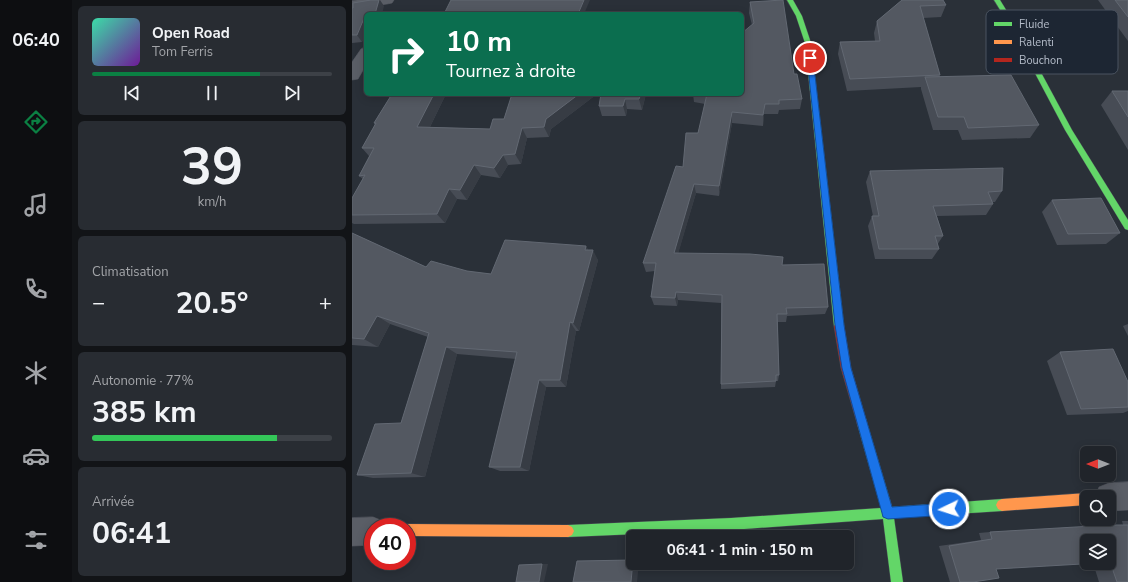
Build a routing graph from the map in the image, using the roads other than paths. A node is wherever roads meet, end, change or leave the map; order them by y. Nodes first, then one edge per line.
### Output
1 (387, 0) edge
2 (397, 0) edge
3 (790, 0) edge
4 (997, 0) edge
5 (352, 5) edge
6 (1003, 10) edge
7 (390, 12) edge
8 (364, 55) edge
9 (1039, 74) edge
10 (352, 75) edge
11 (1128, 227) edge
12 (1128, 496) edge
13 (1116, 497) edge
14 (1080, 499) edge
15 (888, 513) junction
16 (416, 530) edge
17 (364, 531) edge
18 (352, 532) edge
19 (897, 582) edge

1 - 5 street
2 - 7 street
3 - 15 street
4 - 6 street
8 - 10 street
9 - 11 street
12 - 13 street
14 - 15 street
15 - 16 street
15 - 19 street
17 - 18 street

